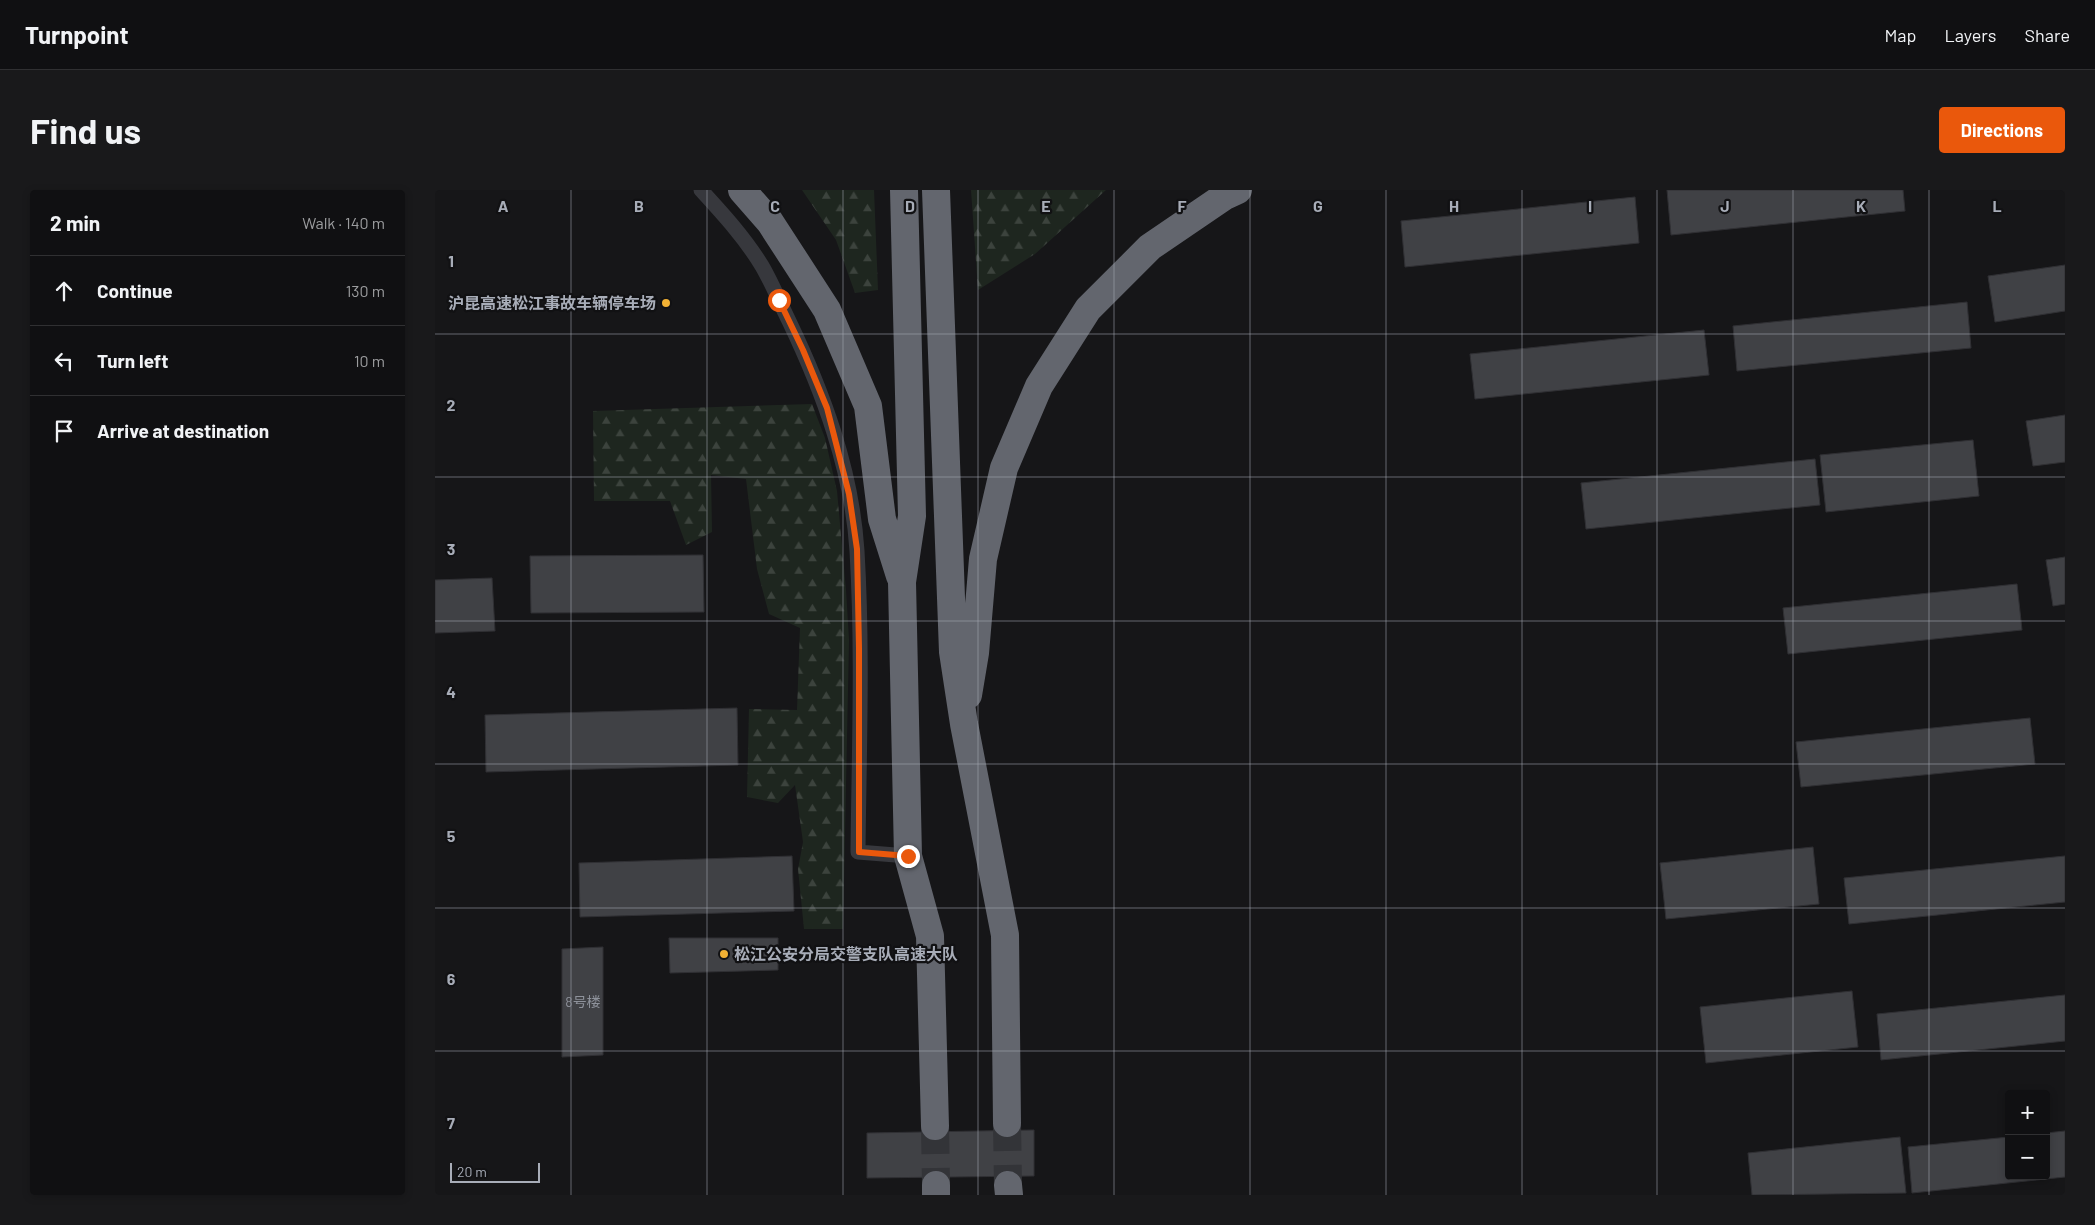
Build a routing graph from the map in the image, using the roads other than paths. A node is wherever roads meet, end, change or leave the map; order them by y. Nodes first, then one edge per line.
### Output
1 (701, 190) edge
2 (742, 190) edge
3 (904, 190) edge
4 (936, 190) edge
5 (1238, 190) edge
6 (902, 582) junction
7 (964, 724) junction
8 (908, 856) junction
9 (1007, 1124) tunnel mouth
10 (935, 1126) tunnel mouth

1 - 8 lane
2 - 6 highway
3 - 6 highway
4 - 7 highway
5 - 7 highway
6 - 8 highway
7 - 9 highway
8 - 10 highway

